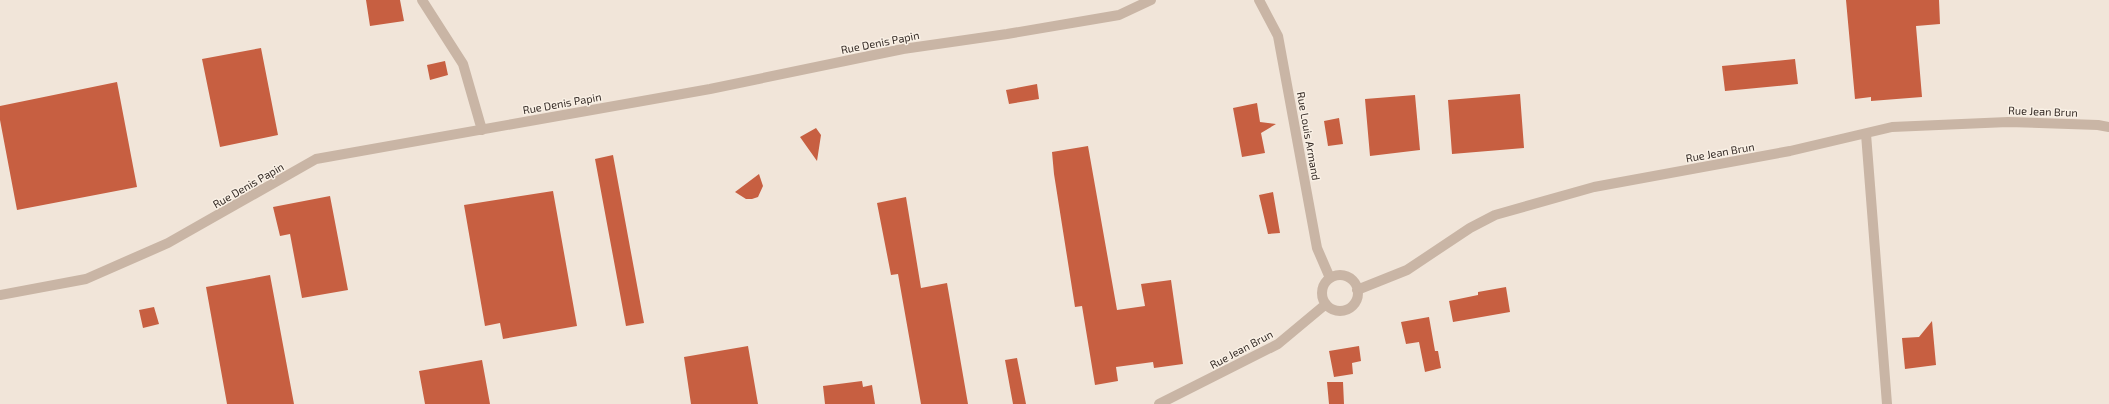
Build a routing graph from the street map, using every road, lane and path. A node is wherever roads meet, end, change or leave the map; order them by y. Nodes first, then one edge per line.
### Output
1 (422, 0) edge
2 (1151, 0) edge
3 (1259, 0) edge
4 (2109, 127) edge
5 (482, 130) junction
6 (1866, 134) junction
7 (1330, 278) junction
8 (1357, 290) junction
9 (0, 295) edge
10 (1326, 304) junction
11 (1159, 404) edge
12 (1887, 404) edge

1 - 5 street
2 - 5 street, Rue Denis Papin
3 - 7 street, Rue Louis Armand
4 - 6 street, Rue Jean Brun
5 - 9 street, Rue Denis Papin
6 - 8 street, Rue Jean Brun
6 - 12 street
7 - 8 street
7 - 10 street
8 - 10 street
10 - 11 street, Rue Jean Brun

